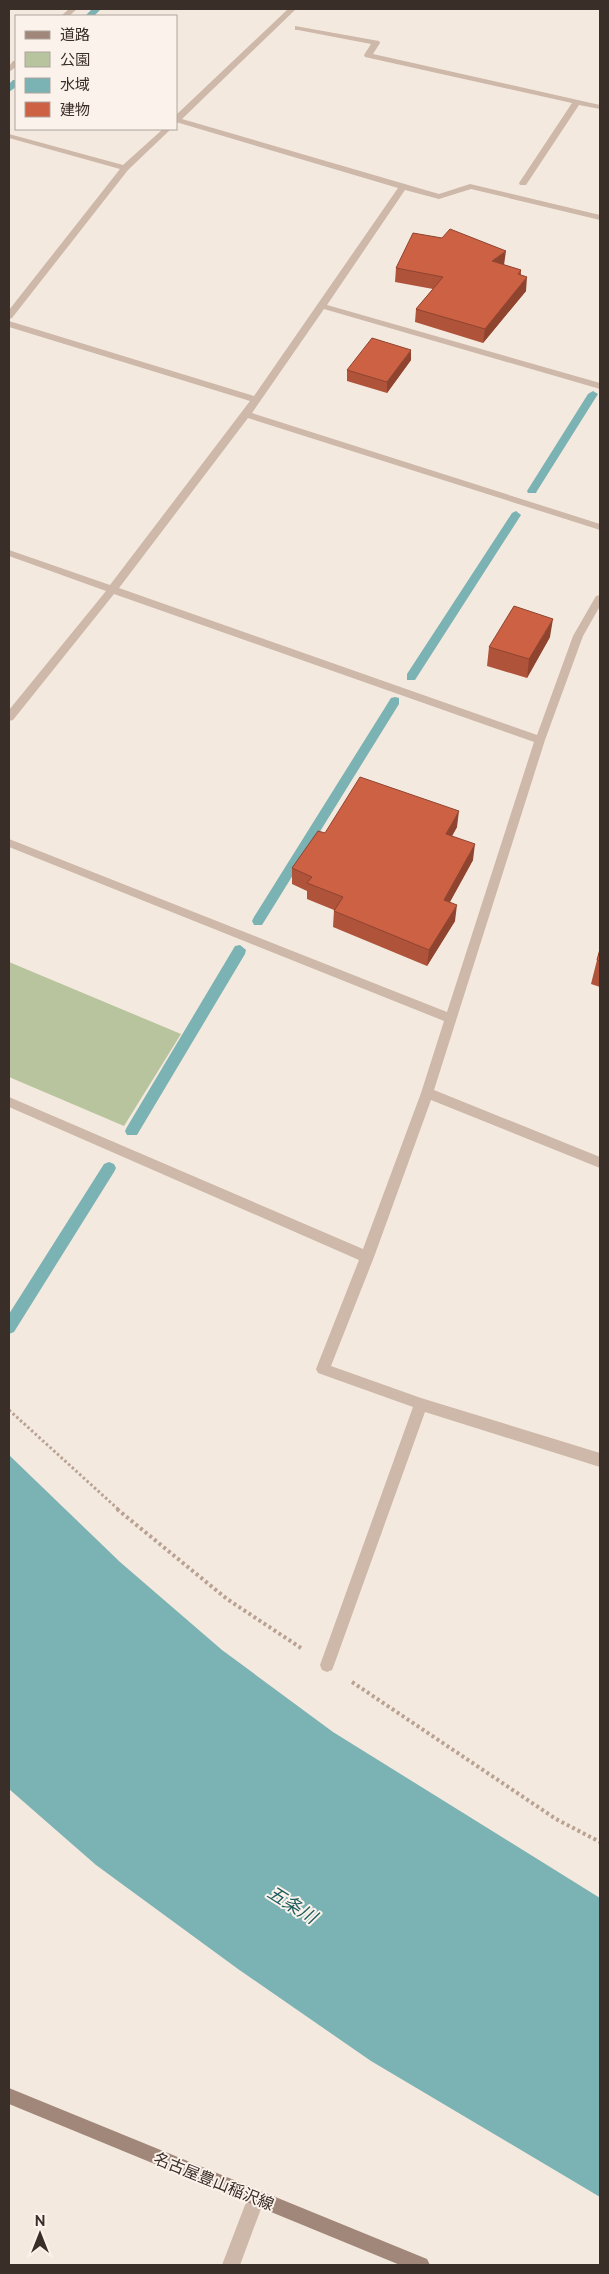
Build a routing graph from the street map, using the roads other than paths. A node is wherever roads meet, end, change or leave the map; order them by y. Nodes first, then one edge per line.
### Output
1 (292, 9) edge
2 (298, 28) dead end
3 (577, 102) junction
4 (600, 107) edge
5 (178, 118) edge
6 (178, 121) edge
7 (166, 130) edge
8 (9, 136) edge
9 (125, 168) junction
10 (523, 183) dead end
11 (403, 186) junction
12 (600, 217) edge
13 (323, 306) junction
14 (9, 316) edge
15 (9, 324) edge
16 (600, 386) edge
17 (256, 400) junction
18 (246, 414) junction
19 (600, 527) edge
20 (9, 553) edge
21 (113, 590) junction
22 (600, 598) edge
23 (9, 717) edge
24 (540, 740) junction
25 (9, 843) edge
26 (450, 1018) junction
27 (426, 1093) junction
28 (9, 1102) edge
29 (600, 1164) edge
30 (367, 1257) junction
31 (422, 1404) junction
32 (600, 1460) edge
33 (327, 1665) road end
34 (9, 2096) edge
35 (256, 2198) junction
36 (231, 2265) edge
37 (421, 2265) edge

1 - 5 street
2 - 3 street
3 - 4 street
3 - 10 street
6 - 11 street
7 - 9 street
8 - 9 street
9 - 14 street
11 - 12 street
11 - 13 street
13 - 16 street
13 - 17 street
15 - 17 street
17 - 18 street
18 - 19 street
18 - 21 street
20 - 21 street
21 - 23 street
21 - 24 street
22 - 24 street
24 - 26 street
25 - 26 street
26 - 27 street
27 - 29 street
27 - 30 street
28 - 30 street
30 - 31 street
31 - 32 street
31 - 33 street
34 - 35 main road, 名古屋豊山稲沢線
35 - 36 street
35 - 37 main road, 名古屋豊山稲沢線

